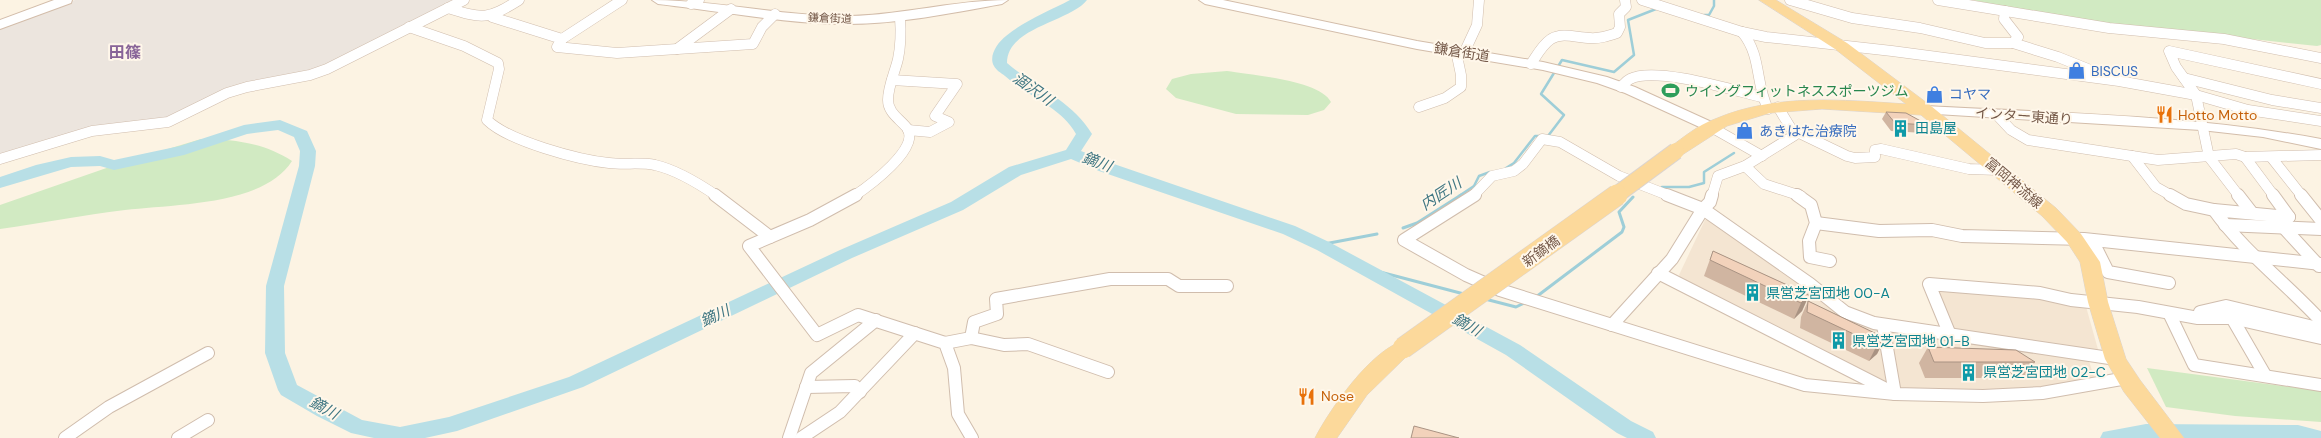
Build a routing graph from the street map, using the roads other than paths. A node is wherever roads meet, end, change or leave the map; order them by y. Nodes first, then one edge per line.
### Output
1 (66, 0) edge
2 (464, 0) edge
3 (519, 0) edge
4 (622, 0) edge
5 (658, 0) edge
6 (1205, 0) edge
7 (1479, 0) edge
8 (1625, 0) edge
9 (1642, 0) edge
10 (1766, 0) edge
11 (1790, 0) edge
12 (1938, 0) edge
13 (996, 1) edge
14 (695, 2) edge
15 (1235, 3) edge
16 (448, 8) junction
17 (731, 8) junction
18 (2005, 11) junction
19 (775, 14) junction
20 (492, 17) junction
21 (900, 17) junction
22 (0, 25) edge
23 (409, 27) junction
24 (1742, 32) junction
25 (562, 39) junction
26 (2013, 43) junction
27 (1842, 46) junction
28 (677, 49) junction
29 (1460, 52) junction
30 (2321, 58) edge
31 (1531, 64) junction
32 (2184, 78) junction
33 (892, 80) junction
34 (2119, 81) junction
35 (2321, 84) edge
36 (1621, 87) junction
37 (2196, 95) junction
38 (1769, 104) junction
39 (1419, 107) dead end
40 (2321, 108) edge
41 (1925, 110) junction
42 (1997, 115) junction
43 (2321, 121) edge
44 (2201, 126) junction
45 (1711, 127) junction
46 (908, 130) junction
47 (1793, 130) junction
48 (2317, 149) edge
49 (1676, 151) joint
50 (1762, 156) junction
51 (2132, 156) junction
52 (2209, 157) junction
53 (2245, 157) junction
54 (2271, 157) junction
55 (0, 159) edge
56 (1746, 166) junction
57 (1998, 170) junction
58 (1703, 209) junction
59 (2214, 210) junction
60 (2252, 213) junction
61 (2321, 220) edge
62 (1816, 223) junction
63 (2224, 225) junction
64 (2285, 229) junction
65 (2321, 229) edge
66 (770, 237) junction
67 (2083, 239) junction
68 (2253, 256) junction
69 (1830, 261) dead end
70 (2320, 265) edge
71 (1658, 273) junction
72 (2169, 283) dead end
73 (1227, 286) dead end
74 (2098, 302) junction
75 (2200, 312) dead end
76 (2169, 313) junction
77 (2232, 318) junction
78 (876, 320) junction
79 (2321, 321) edge
80 (1612, 325) junction
81 (1883, 325) junction
82 (2321, 329) edge
83 (915, 333) junction
84 (1950, 335) junction
85 (971, 338) junction
86 (2321, 338) edge
87 (945, 342) junction
88 (208, 353) dead end
89 (2116, 359) junction
90 (1108, 372) dead end
91 (2265, 375) junction
92 (2129, 382) junction
93 (2321, 386) edge
94 (806, 387) junction
95 (860, 392) junction
96 (1895, 394) junction
97 (208, 420) dead end
98 (66, 438) edge
99 (178, 438) edge
100 (789, 438) edge
101 (801, 438) edge
102 (972, 438) edge
103 (1326, 438) edge
104 (2173, 438) edge

1 - 22 street
2 - 16 street
3 - 20 street
4 - 25 street
5 - 14 street, 鎌倉街道
6 - 15 street, 鎌倉街道
7 - 29 street
8 - 31 street
9 - 24 street
10 - 27 main road, 富岡神流線
11 - 26 street
12 - 18 street
13 - 21 street, 鎌倉街道
14 - 17 street, 鎌倉街道
15 - 29 street, 鎌倉街道
16 - 20 street
16 - 23 street
17 - 19 street, 鎌倉街道
17 - 28 street
18 - 26 street
18 - 30 street
19 - 21 street, 鎌倉街道
19 - 28 street
20 - 25 street
21 - 33 street
23 - 55 street
23 - 66 street
24 - 27 street
24 - 38 street
25 - 28 street
26 - 34 street
27 - 34 street
27 - 41 main road, 富岡神流線
29 - 31 street, 鎌倉街道
29 - 39 street
31 - 36 street, 鎌倉街道
32 - 35 street
32 - 37 street
32 - 40 street
33 - 46 street
33 - 46 street
34 - 37 street
36 - 38 street
36 - 45 street, 鎌倉街道
37 - 43 street
37 - 44 street
38 - 41 main road, インター東通り
38 - 45 main road, インター東通り
38 - 47 street
41 - 42 street, インター東通り
41 - 57 main road, 富岡神流線
42 - 44 street, インター東通り
42 - 51 street
44 - 48 street, インター東通り
44 - 52 street
45 - 49 main road, インター東通り
45 - 50 street
46 - 66 street
47 - 50 street
47 - 57 street
48 - 54 street
49 - 103 main road, 新鏑橋, bridge
50 - 56 street
51 - 52 street
51 - 59 street
52 - 53 street
52 - 60 street
53 - 54 street
53 - 60 street
54 - 61 street
56 - 58 street
56 - 62 street
57 - 67 main road, 富岡神流線
58 - 71 street
58 - 80 street
58 - 81 street
59 - 60 street
59 - 63 street
62 - 67 street
62 - 69 street
63 - 64 street
63 - 68 street
64 - 65 street
64 - 70 street
66 - 78 street
67 - 68 street
67 - 72 street
67 - 74 main road, 富岡神流線
68 - 70 street
68 - 79 street
71 - 80 street
71 - 96 street
73 - 85 street
74 - 76 street
74 - 84 street
74 - 89 main road, 富岡神流線
75 - 82 street
76 - 77 street
76 - 91 street
77 - 86 street
77 - 91 street
78 - 83 street
78 - 94 street
80 - 96 street
81 - 84 street
81 - 96 street
83 - 87 street
83 - 95 street
84 - 89 street
85 - 87 street
85 - 90 street
87 - 102 street
88 - 98 street
89 - 92 main road, 富岡神流線
91 - 93 street
92 - 96 street
92 - 104 main road, 富岡神流線
94 - 95 street
94 - 100 street
95 - 101 street
97 - 99 street

